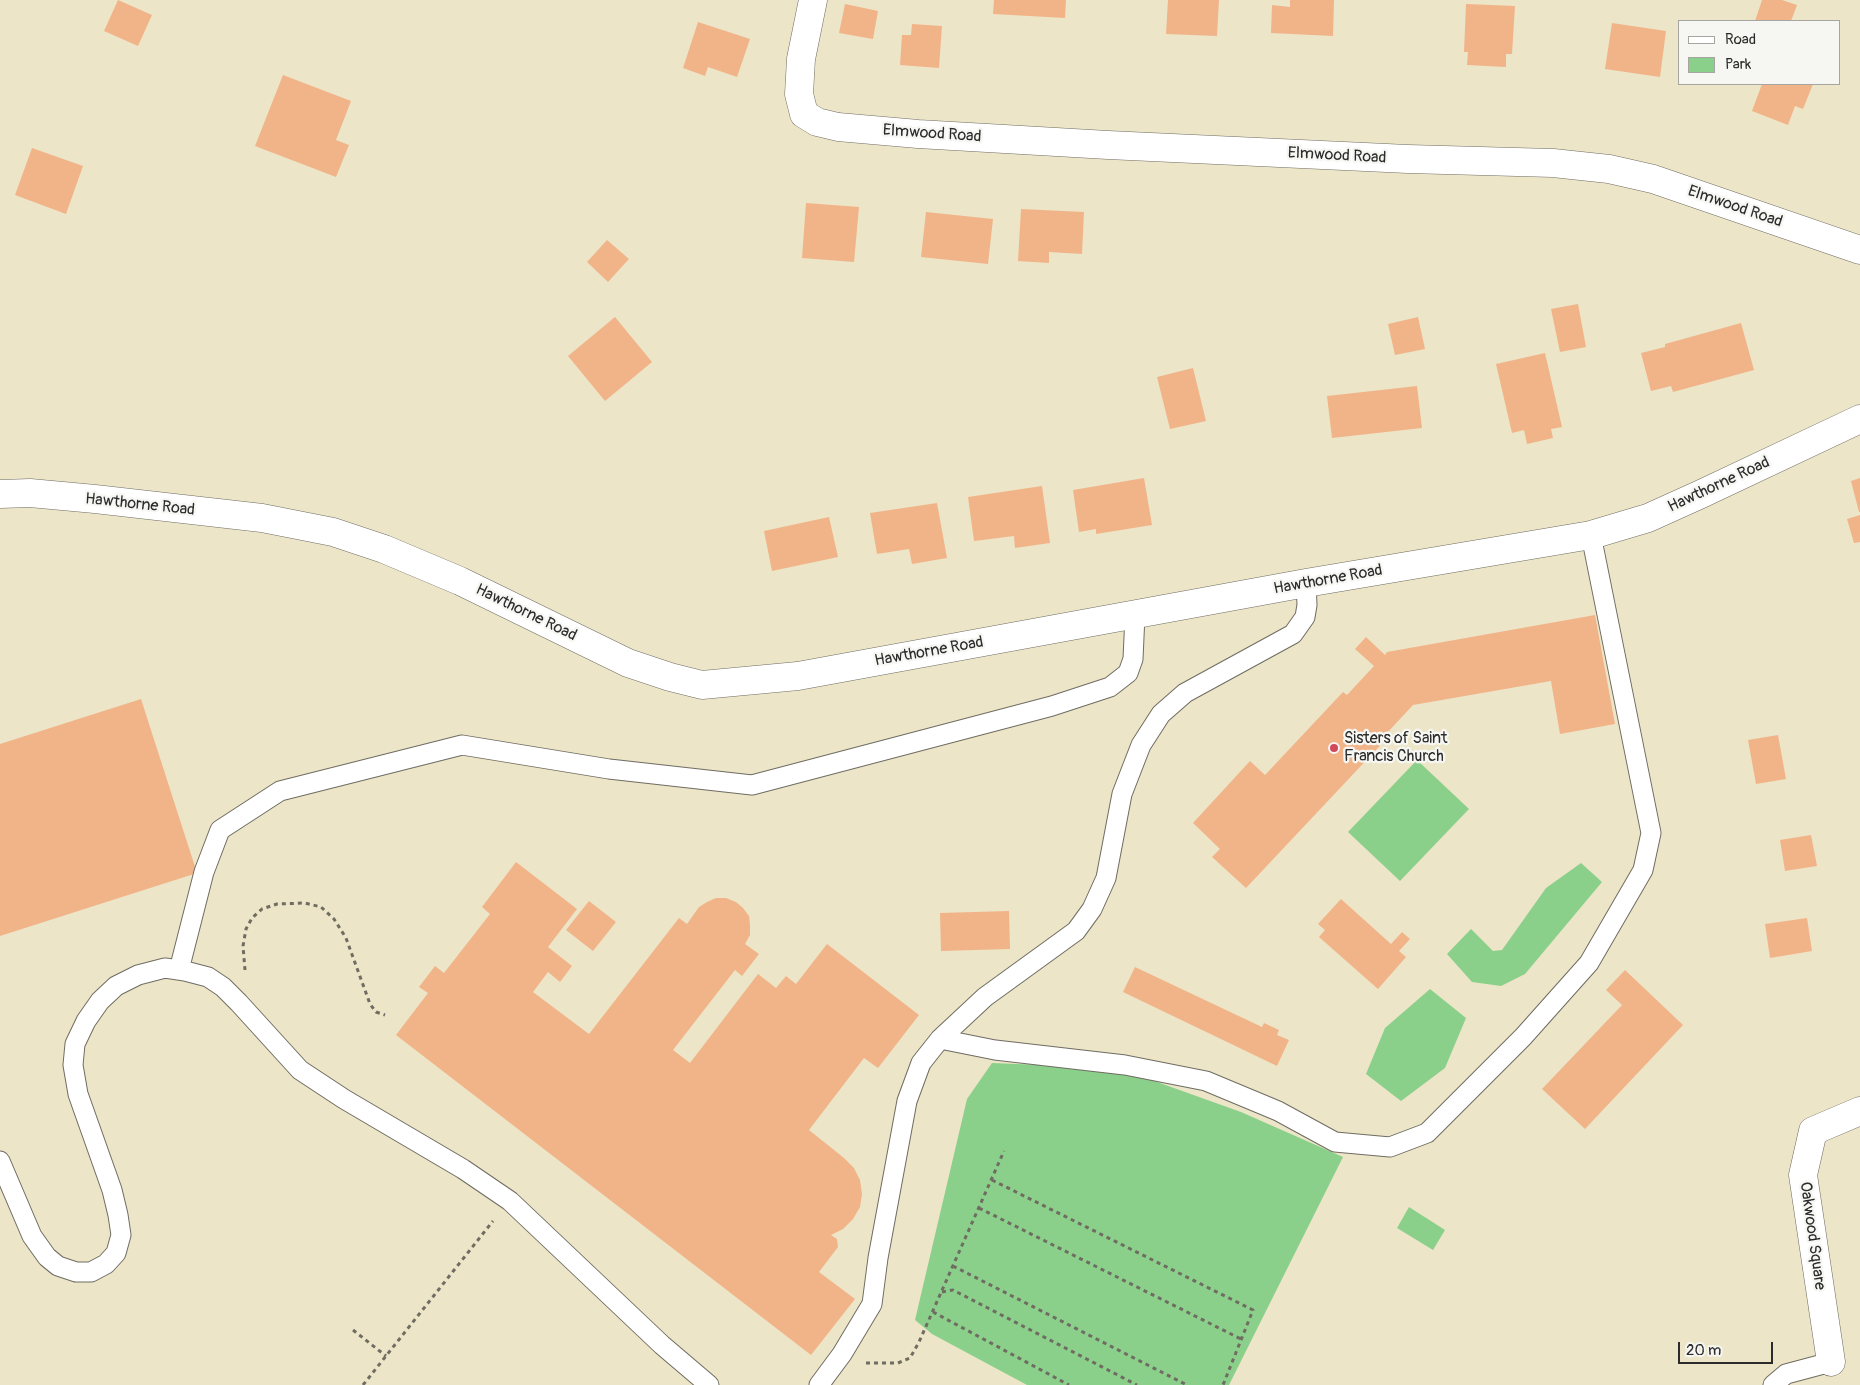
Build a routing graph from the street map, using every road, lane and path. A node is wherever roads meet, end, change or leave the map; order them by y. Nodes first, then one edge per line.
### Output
1 (814, 0) edge
2 (1860, 250) edge
3 (1860, 419) edge
4 (0, 494) edge
5 (1591, 535) junction
6 (1306, 583) junction
7 (1135, 615) junction
8 (178, 970) junction
9 (239, 1003) junction
10 (385, 1015) dead end
11 (940, 1039) junction
12 (1860, 1111) edge
13 (1004, 1151) dead end
14 (0, 1161) edge
15 (992, 1180) junction
16 (510, 1201) junction
17 (979, 1208) junction
18 (954, 1266) junction
19 (942, 1292) junction
20 (933, 1312) junction
21 (353, 1330) dead end
22 (1241, 1339) junction
23 (842, 1354) junction
24 (386, 1356) junction
25 (1831, 1362) joint
26 (363, 1385) edge
27 (709, 1385) edge
28 (820, 1385) edge
29 (1069, 1385) edge
30 (1137, 1385) edge
31 (1187, 1385) edge
32 (1222, 1385) edge
33 (1773, 1385) edge

1 - 2 street, Elmwood Road
3 - 5 street, Hawthorne Road
4 - 7 street, Hawthorne Road
5 - 6 street, Hawthorne Road
5 - 11 lane
6 - 7 street, Hawthorne Road
6 - 11 lane
7 - 8 lane
8 - 9 lane
8 - 14 lane
9 - 10 path
9 - 16 lane
11 - 23 lane
12 - 25 street, Oakwood Square
13 - 15 path
15 - 17 path
15 - 22 path
16 - 24 path
16 - 27 lane
17 - 18 path
17 - 22 path
18 - 19 path
18 - 31 path
19 - 20 path
19 - 30 path
20 - 23 path
20 - 29 path
21 - 24 path
22 - 32 path
23 - 28 lane
24 - 26 path
25 - 33 lane

